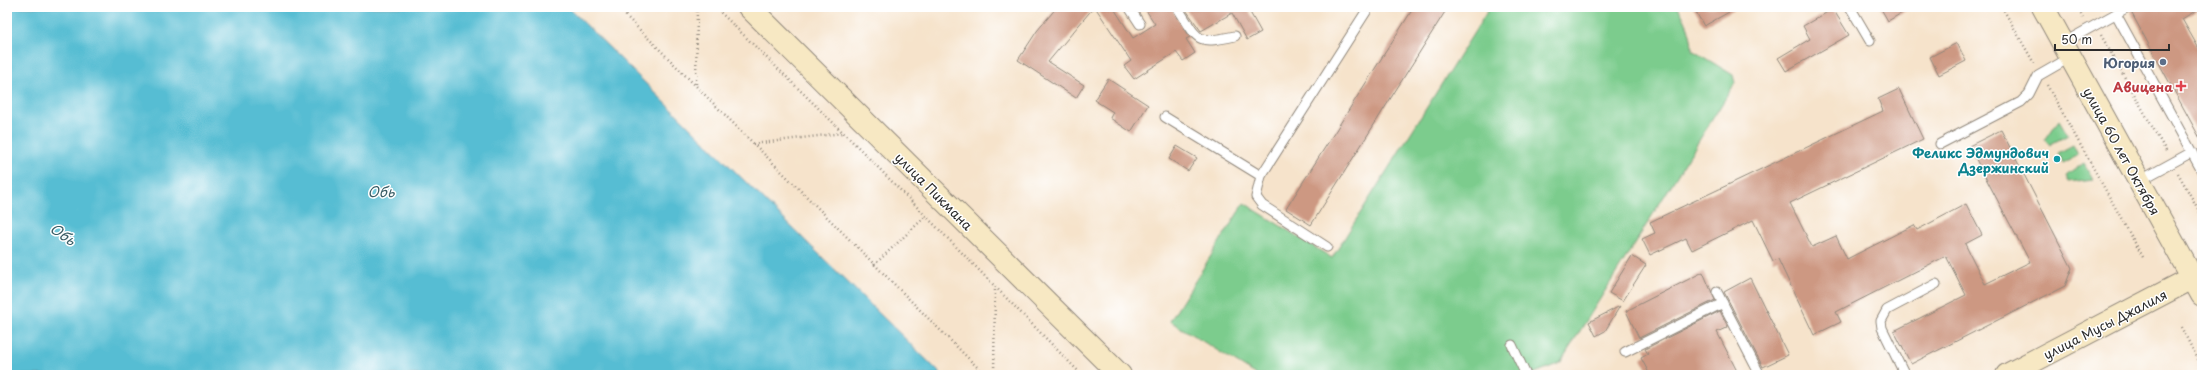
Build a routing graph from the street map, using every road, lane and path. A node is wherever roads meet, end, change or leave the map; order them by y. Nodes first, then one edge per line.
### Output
1 (617, 7) edge
2 (697, 7) edge
3 (715, 7) edge
4 (749, 7) edge
5 (1129, 7) edge
6 (1177, 7) edge
7 (1369, 7) edge
8 (1850, 7) edge
9 (2002, 7) edge
10 (2043, 7) edge
11 (2077, 7) edge
12 (2128, 7) edge
13 (2116, 14) junction
14 (1140, 24) dead end
15 (2092, 27) junction
16 (1235, 36) dead end
17 (1870, 41) dead end
18 (2067, 50) junction
19 (2040, 74) junction
20 (696, 85) junction
21 (1165, 117) dead end
22 (843, 133) junction
23 (753, 144) junction
24 (1940, 144) dead end
25 (2192, 152) junction
26 (2172, 163) junction
27 (2202, 171) edge
28 (1261, 176) junction
29 (2139, 181) junction
30 (926, 216) junction
31 (2202, 216) edge
32 (1327, 247) dead end
33 (2144, 259) dead end
34 (874, 265) junction
35 (2199, 282) edge
36 (1936, 284) dead end
37 (995, 288) junction
38 (1718, 292) dead end
39 (1723, 303) junction
40 (2181, 327) dead end
41 (1512, 345) dead end
42 (1625, 352) dead end
43 (2202, 367) edge
44 (985, 375) edge
45 (994, 375) edge
46 (1082, 375) edge
47 (1120, 375) edge
48 (1526, 375) edge
49 (1760, 375) edge
50 (1905, 375) edge
51 (2007, 375) edge

1 - 20 path
2 - 20 path
3 - 22 path
4 - 47 street, улица Пикмана
5 - 14 lane
6 - 16 lane
7 - 28 lane
8 - 17 lane
9 - 19 path
10 - 18 street, улица 60 лет Октября
11 - 15 path
12 - 13 lane
13 - 15 lane
13 - 25 lane
15 - 18 lane
15 - 26 path
18 - 19 lane
18 - 29 street, улица 60 лет Октября
19 - 24 lane
19 - 33 path
20 - 23 path
21 - 28 lane
22 - 23 path
22 - 30 path
23 - 34 path
25 - 26 lane
25 - 27 lane
26 - 29 lane
26 - 31 path
28 - 32 lane
29 - 35 street, улица 60 лет Октября
30 - 34 path
30 - 37 path
34 - 44 path
35 - 51 street, улица Мусы Джалиля
36 - 50 lane
37 - 45 path
37 - 46 path
38 - 39 lane
39 - 42 lane
39 - 49 lane
40 - 43 path
41 - 48 lane

